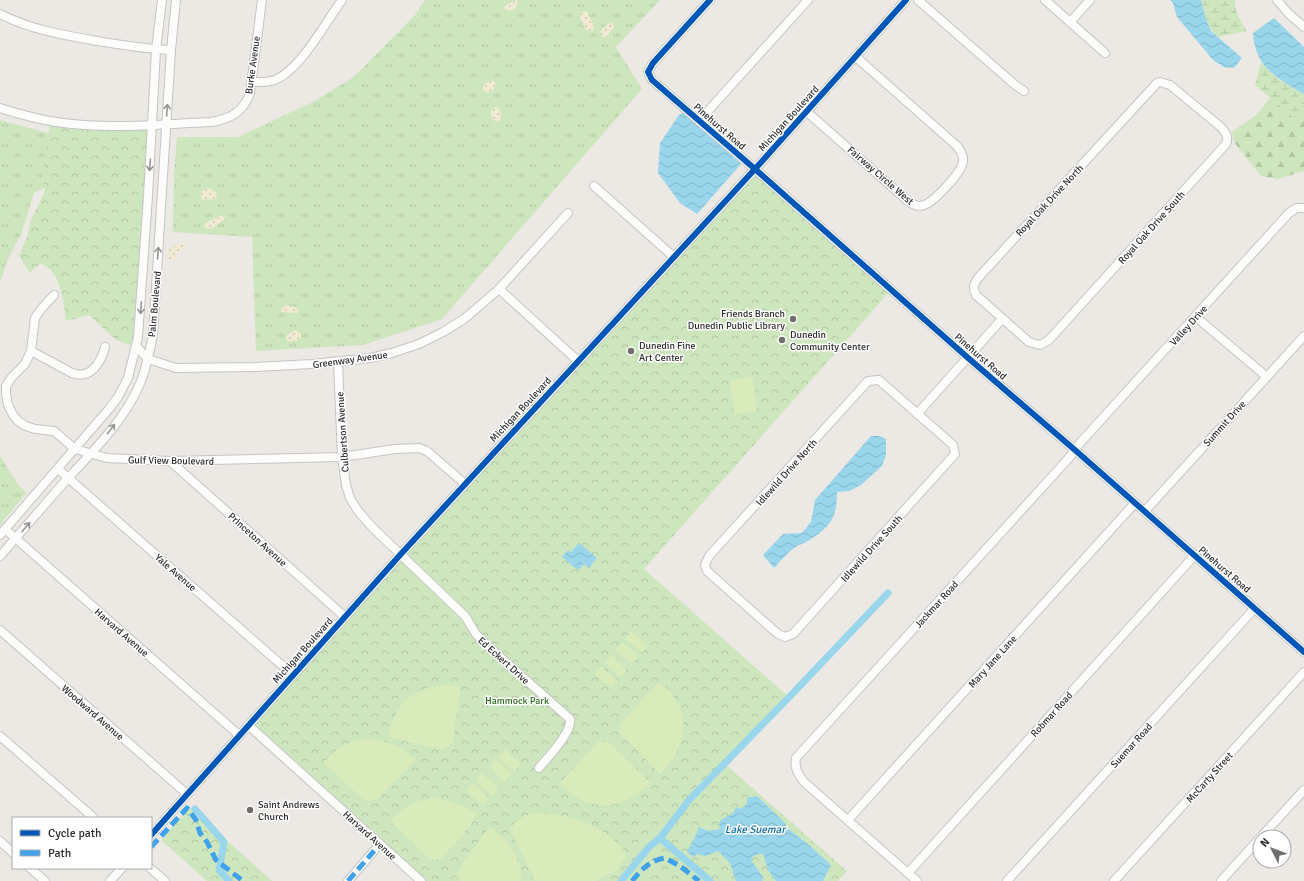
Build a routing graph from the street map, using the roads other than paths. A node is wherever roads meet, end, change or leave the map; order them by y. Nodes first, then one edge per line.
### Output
1 (162, 0) edge
2 (176, 0) edge
3 (262, 0) edge
4 (342, 0) edge
5 (710, 0) edge
6 (808, 0) edge
7 (906, 0) edge
8 (918, 0) edge
9 (1045, 0) edge
10 (1090, 0) edge
11 (1277, 0) edge
12 (0, 14) edge
13 (1070, 22) junction
14 (1304, 27) edge
15 (156, 50) junction
16 (171, 50) junction
17 (1105, 53) dead end
18 (856, 57) junction
19 (252, 82) junction
20 (1157, 83) joint
21 (1024, 91) dead end
22 (0, 108) edge
23 (807, 112) junction
24 (699, 121) junction
25 (166, 124) junction
26 (153, 125) junction
27 (755, 169) junction
28 (594, 186) dead end
29 (148, 196) junction
30 (162, 197) junction
31 (1304, 208) edge
32 (568, 214) dead end
33 (674, 257) junction
34 (499, 289) junction
35 (54, 295) dead end
36 (1196, 317) junction
37 (1002, 319) junction
38 (1304, 336) edge
39 (136, 346) junction
40 (105, 347) dead end
41 (32, 351) junction
42 (967, 357) junction
43 (148, 359) junction
44 (578, 361) junction
45 (338, 362) junction
46 (1267, 376) junction
47 (917, 414) junction
48 (75, 449) junction
49 (1075, 450) junction
50 (91, 454) junction
51 (342, 458) junction
52 (170, 462) junction
53 (58, 469) junction
54 (68, 478) junction
55 (465, 484) junction
56 (1135, 503) junction
57 (1145, 511) junction
58 (2, 532) edge
59 (15, 539) junction
60 (400, 555) junction
61 (1195, 555) junction
62 (0, 556) edge
63 (1255, 608) junction
64 (345, 617) junction
65 (0, 630) edge
66 (785, 637) joint
67 (1304, 652) edge
68 (1304, 672) edge
69 (293, 675) junction
70 (248, 725) junction
71 (239, 735) junction
72 (0, 736) edge
73 (539, 768) dead end
74 (1304, 790) edge
75 (187, 794) junction
76 (93, 817) edge
77 (848, 820) junction
78 (1267, 829) edge
79 (152, 834) edge
80 (0, 841) edge
81 (380, 844) junction
82 (1252, 846) edge
83 (12, 852) edge
84 (31, 869) edge
85 (121, 869) edge
86 (151, 869) edge
87 (908, 873) junction
88 (45, 881) edge
89 (110, 881) edge
90 (165, 881) edge
91 (348, 881) edge
92 (420, 881) edge
93 (917, 881) edge
94 (1007, 881) edge
95 (1114, 881) edge
96 (1221, 881) edge

1 - 15 street, Palm Boulevard
2 - 16 street, Palm Boulevard
3 - 19 street, Burke Avenue
4 - 19 street
5 - 24 street, Pinehurst Road
6 - 24 street
7 - 18 street, Michigan Boulevard
8 - 21 street
9 - 13 street
10 - 13 street
11 - 14 street
12 - 15 street
13 - 17 street
15 - 16 street
15 - 26 street, Palm Boulevard
25 -> 16 street, Palm Boulevard
18 - 23 street, Michigan Boulevard
18 - 23 street, Fairway Circle West
19 - 25 street, Burke Avenue
20 - 37 street, Royal Oak Drive North
20 - 37 street, Royal Oak Drive South
22 - 26 street, Burke Avenue
23 - 27 street, Michigan Boulevard
24 - 27 street, Pinehurst Road
25 - 26 street, Burke Avenue
25 - 30 street, Palm Boulevard
26 -> 29 street, Palm Boulevard
27 - 33 street, Michigan Boulevard
27 - 42 street, Pinehurst Road
28 - 33 street
29 - 30 street
29 -> 39 street, Palm Boulevard
43 -> 30 street, Palm Boulevard
31 - 36 street, Valley Drive
32 - 34 street, Greenway Avenue
33 - 44 street, Michigan Boulevard
34 - 44 street
34 - 45 street, Greenway Avenue
35 - 41 street, Gulf View Boulevard
36 - 46 street
36 - 49 street, Valley Drive
37 - 42 street
38 - 46 street, Summit Drive
39 - 43 street, Greenway Avenue
39 - 48 street, Palm Boulevard
40 - 41 street
41 - 48 street, Gulf View Boulevard
42 - 47 street
42 - 49 street, Pinehurst Road
43 - 45 street, Greenway Avenue
50 -> 43 street, Palm Boulevard
44 - 55 street, Michigan Boulevard
45 - 51 street, Culbertson Avenue
46 - 57 street, Summit Drive
47 - 66 street, Idlewild Drive South
47 - 66 street, Idlewild Drive North
48 - 50 street, Gulf View Boulevard
48 - 53 street, Palm Boulevard
49 - 56 street, Pinehurst Road
49 - 77 street, Jackmar Road
50 - 52 street, Gulf View Boulevard
50 - 54 street, Palm Boulevard
51 - 52 street, Gulf View Boulevard
51 - 55 street, Gulf View Boulevard
51 - 60 street, Culbertson Avenue
52 - 64 street, Princeton Avenue
53 - 54 street, Yale Avenue
53 - 58 street, Palm Boulevard
59 -> 54 street, Palm Boulevard
54 - 69 street, Yale Avenue
55 - 60 street, Michigan Boulevard
56 - 57 street, Pinehurst Road
56 - 77 street, Mary Jane Lane
57 - 61 street, Pinehurst Road
58 - 59 street, Harvard Avenue
59 - 62 street, Palm Boulevard
59 - 71 street, Harvard Avenue
60 - 64 street, Michigan Boulevard
60 - 73 street, Ed Eckert Drive
61 - 63 street, Pinehurst Road
61 - 87 street, Robmar Road
63 - 67 street, Pinehurst Road
63 - 94 street, Suemar Road
64 - 69 street, Michigan Boulevard
65 - 75 street, Woodward Avenue
68 - 95 street, McCarty Street
69 - 70 street, Michigan Boulevard
70 - 71 street, Michigan Boulevard
70 - 81 street, Harvard Avenue
71 - 75 street, Michigan Boulevard
72 - 76 street
74 - 78 street
75 - 79 street, Michigan Boulevard
77 - 87 street
80 - 83 street
81 - 91 street
81 - 92 street, Harvard Avenue
82 - 96 street
84 - 88 street
85 - 89 street
86 - 90 street
87 - 93 street

